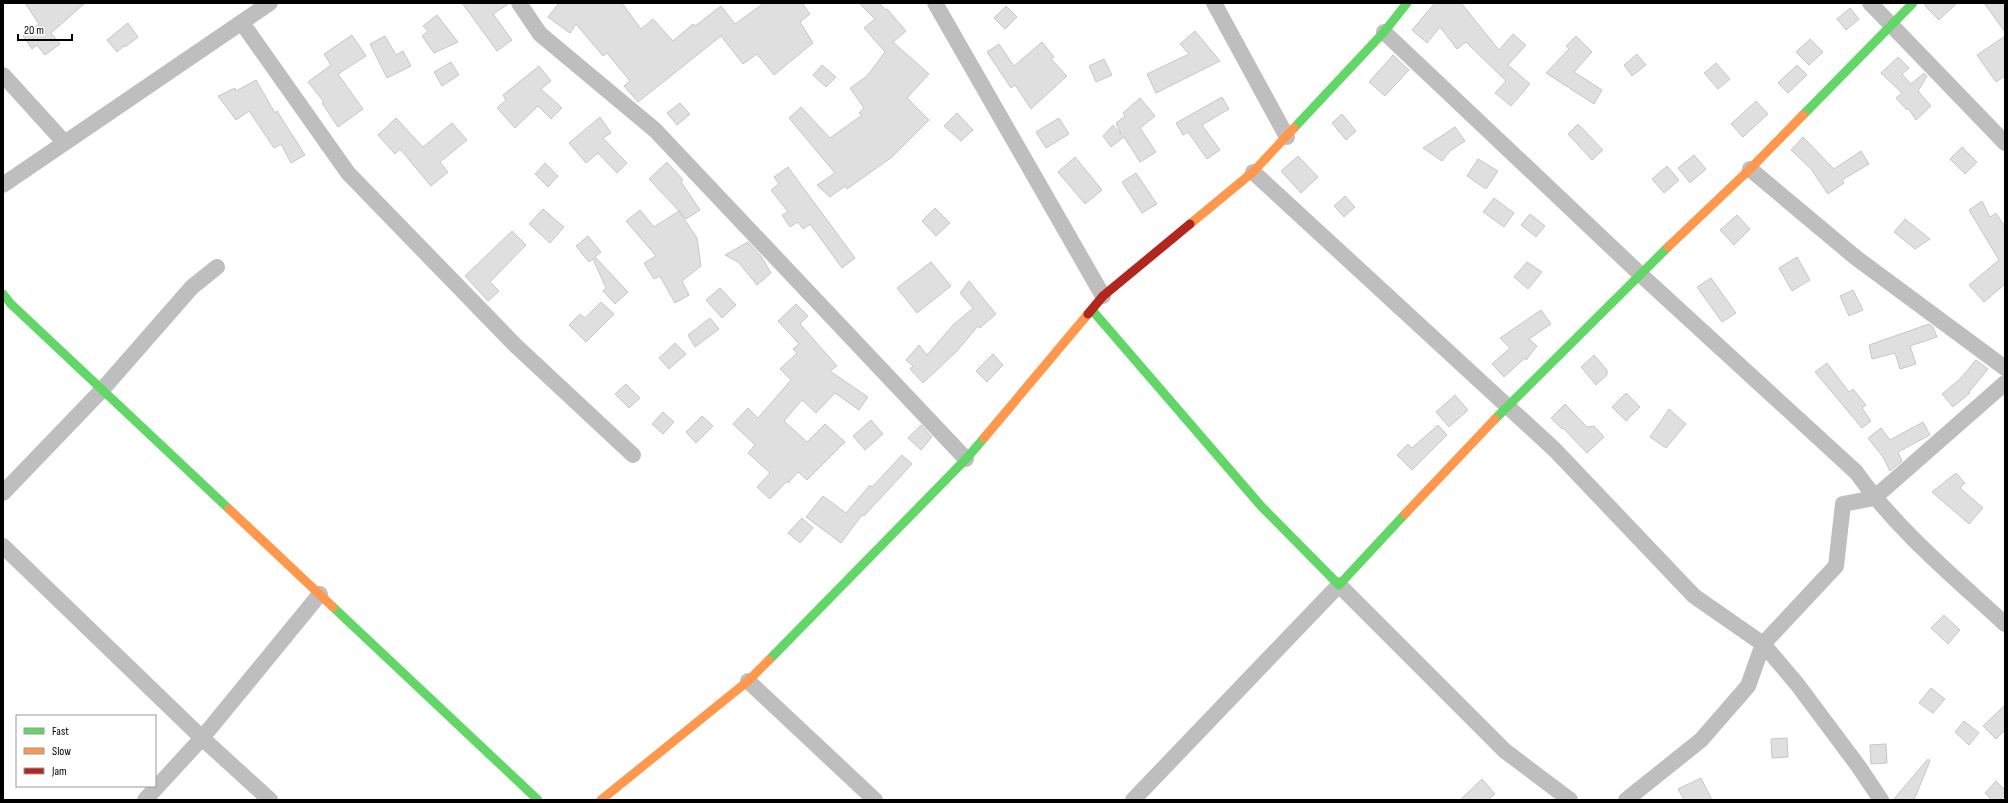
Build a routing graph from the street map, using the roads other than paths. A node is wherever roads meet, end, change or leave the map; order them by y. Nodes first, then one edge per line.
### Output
1 (270, 3) edge
2 (519, 3) edge
3 (935, 3) edge
4 (1214, 3) edge
5 (1407, 3) edge
6 (1870, 3) edge
7 (1913, 3) edge
8 (242, 23) junction
9 (1892, 25) junction
10 (1384, 32) junction
11 (3, 75) edge
12 (1287, 138) junction
13 (64, 142) junction
14 (2005, 143) edge
15 (1750, 169) junction
16 (1253, 172) junction
17 (3, 185) edge
18 (217, 267) dead end
19 (1640, 274) junction
20 (3, 294) edge
21 (1103, 296) junction
22 (1092, 310) junction
23 (2005, 368) edge
24 (2005, 383) edge
25 (101, 391) junction
26 (1506, 406) junction
27 (633, 455) dead end
28 (966, 459) junction
29 (3, 493) edge
30 (1874, 498) junction
31 (3, 546) edge
32 (1339, 585) junction
33 (320, 594) junction
34 (2005, 624) edge
35 (1763, 644) junction
36 (748, 681) junction
37 (202, 738) junction
38 (145, 800) edge
39 (270, 800) edge
40 (538, 800) edge
41 (601, 800) edge
42 (875, 800) edge
43 (1133, 800) edge
44 (1570, 800) edge
45 (1626, 800) edge
46 (1881, 800) edge

1 - 8 street
2 - 28 street
3 - 21 street
4 - 12 street
5 - 10 street
6 - 9 street
7 - 9 street
8 - 13 street
8 - 27 street
9 - 14 street
9 - 15 street
10 - 12 street
10 - 19 street
11 - 13 street
12 - 16 street
13 - 17 street
15 - 19 street
15 - 23 street
16 - 21 street
16 - 26 street
18 - 25 street
19 - 26 street
19 - 30 street
20 - 25 street
21 - 22 street
22 - 28 street
22 - 32 street
24 - 30 street
25 - 29 street
25 - 33 street
26 - 32 street
26 - 35 street
28 - 36 street
30 - 34 street
30 - 35 street
31 - 37 street
32 - 43 street
32 - 44 street
33 - 37 street
33 - 40 street
35 - 45 street
35 - 46 street
36 - 41 street
36 - 42 street
37 - 38 street
37 - 39 street

